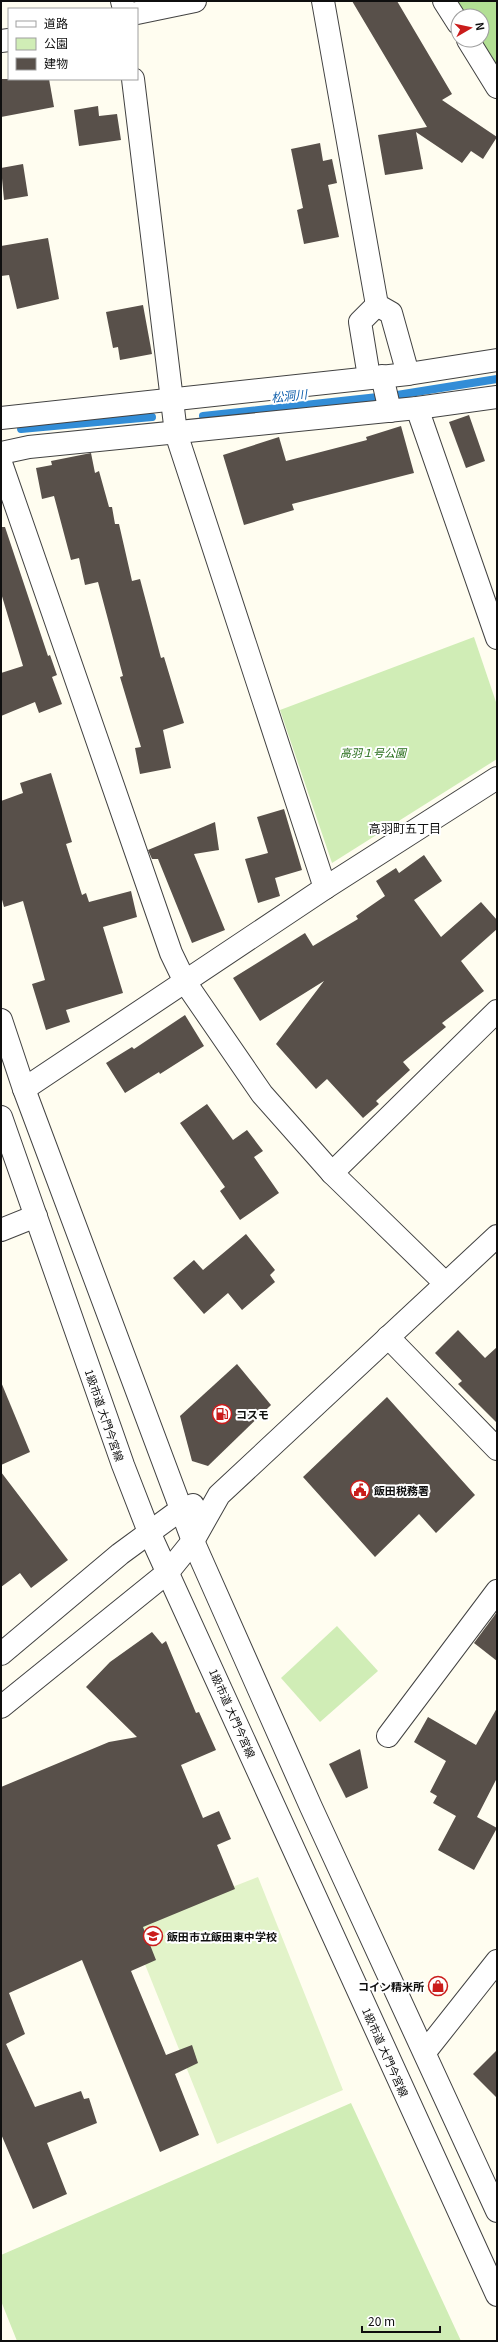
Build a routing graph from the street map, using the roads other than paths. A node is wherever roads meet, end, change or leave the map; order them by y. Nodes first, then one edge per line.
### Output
1 (195, 1) edge
2 (323, 1) edge
3 (444, 1) edge
4 (450, 10) edge
5 (138, 12) edge
6 (473, 48) edge
7 (133, 80) edge
8 (497, 87) edge
9 (377, 305) junction
10 (497, 360) edge
11 (408, 374) junction
12 (376, 377) junction
13 (497, 397) edge
14 (173, 400) junction
15 (417, 408) junction
16 (390, 411) junction
17 (1, 418) edge
18 (176, 433) junction
19 (1, 453) edge
20 (1, 463) edge
21 (497, 638) edge
22 (497, 778) edge
23 (325, 888) junction
24 (185, 982) junction
25 (497, 1011) edge
26 (1, 1020) edge
27 (24, 1089) junction
28 (1, 1118) edge
29 (332, 1173) junction
30 (36, 1216) junction
31 (1, 1230) edge
32 (497, 1236) edge
33 (445, 1284) junction
34 (388, 1337) junction
35 (497, 1449) edge
36 (219, 1495) junction
37 (180, 1510) junction
38 (149, 1532) junction
39 (193, 1541) junction
40 (168, 1572) junction
41 (497, 1591) edge
42 (1, 1654) edge
43 (1, 1707) edge
44 (388, 1736) dead end
45 (497, 1961) edge
46 (425, 2052) junction
47 (491, 2181) edge
48 (497, 2210) edge
49 (497, 2295) edge

1 - 5 street
2 - 9 street
3 - 4 street
6 - 8 street
7 - 14 street
9 - 11 street
9 - 12 street
10 - 11 street
11 - 12 street
12 - 14 street
12 - 16 street
13 - 15 street
14 - 17 street
14 - 18 street
15 - 16 street
15 - 21 street
16 - 18 street
18 - 19 street
18 - 23 street
20 - 24 street
22 - 23 street
23 - 24 street
24 - 27 street
24 - 29 street
25 - 29 street
26 - 27 street
27 - 37 street
28 - 30 street, 1級市道 大門今宮線
29 - 33 street
30 - 31 street
30 - 38 street, 1級市道 大門今宮線
32 - 33 street
33 - 34 street
34 - 35 street
34 - 36 street
36 - 37 street
36 - 39 street
37 - 38 street
37 - 39 street
38 - 40 street, 1級市道 大門今宮線
38 - 42 street
39 - 40 street
39 - 46 street
40 - 43 street
40 - 49 street, 1級市道 大門今宮線
41 - 44 street
45 - 46 street
46 - 47 street
47 - 48 street

